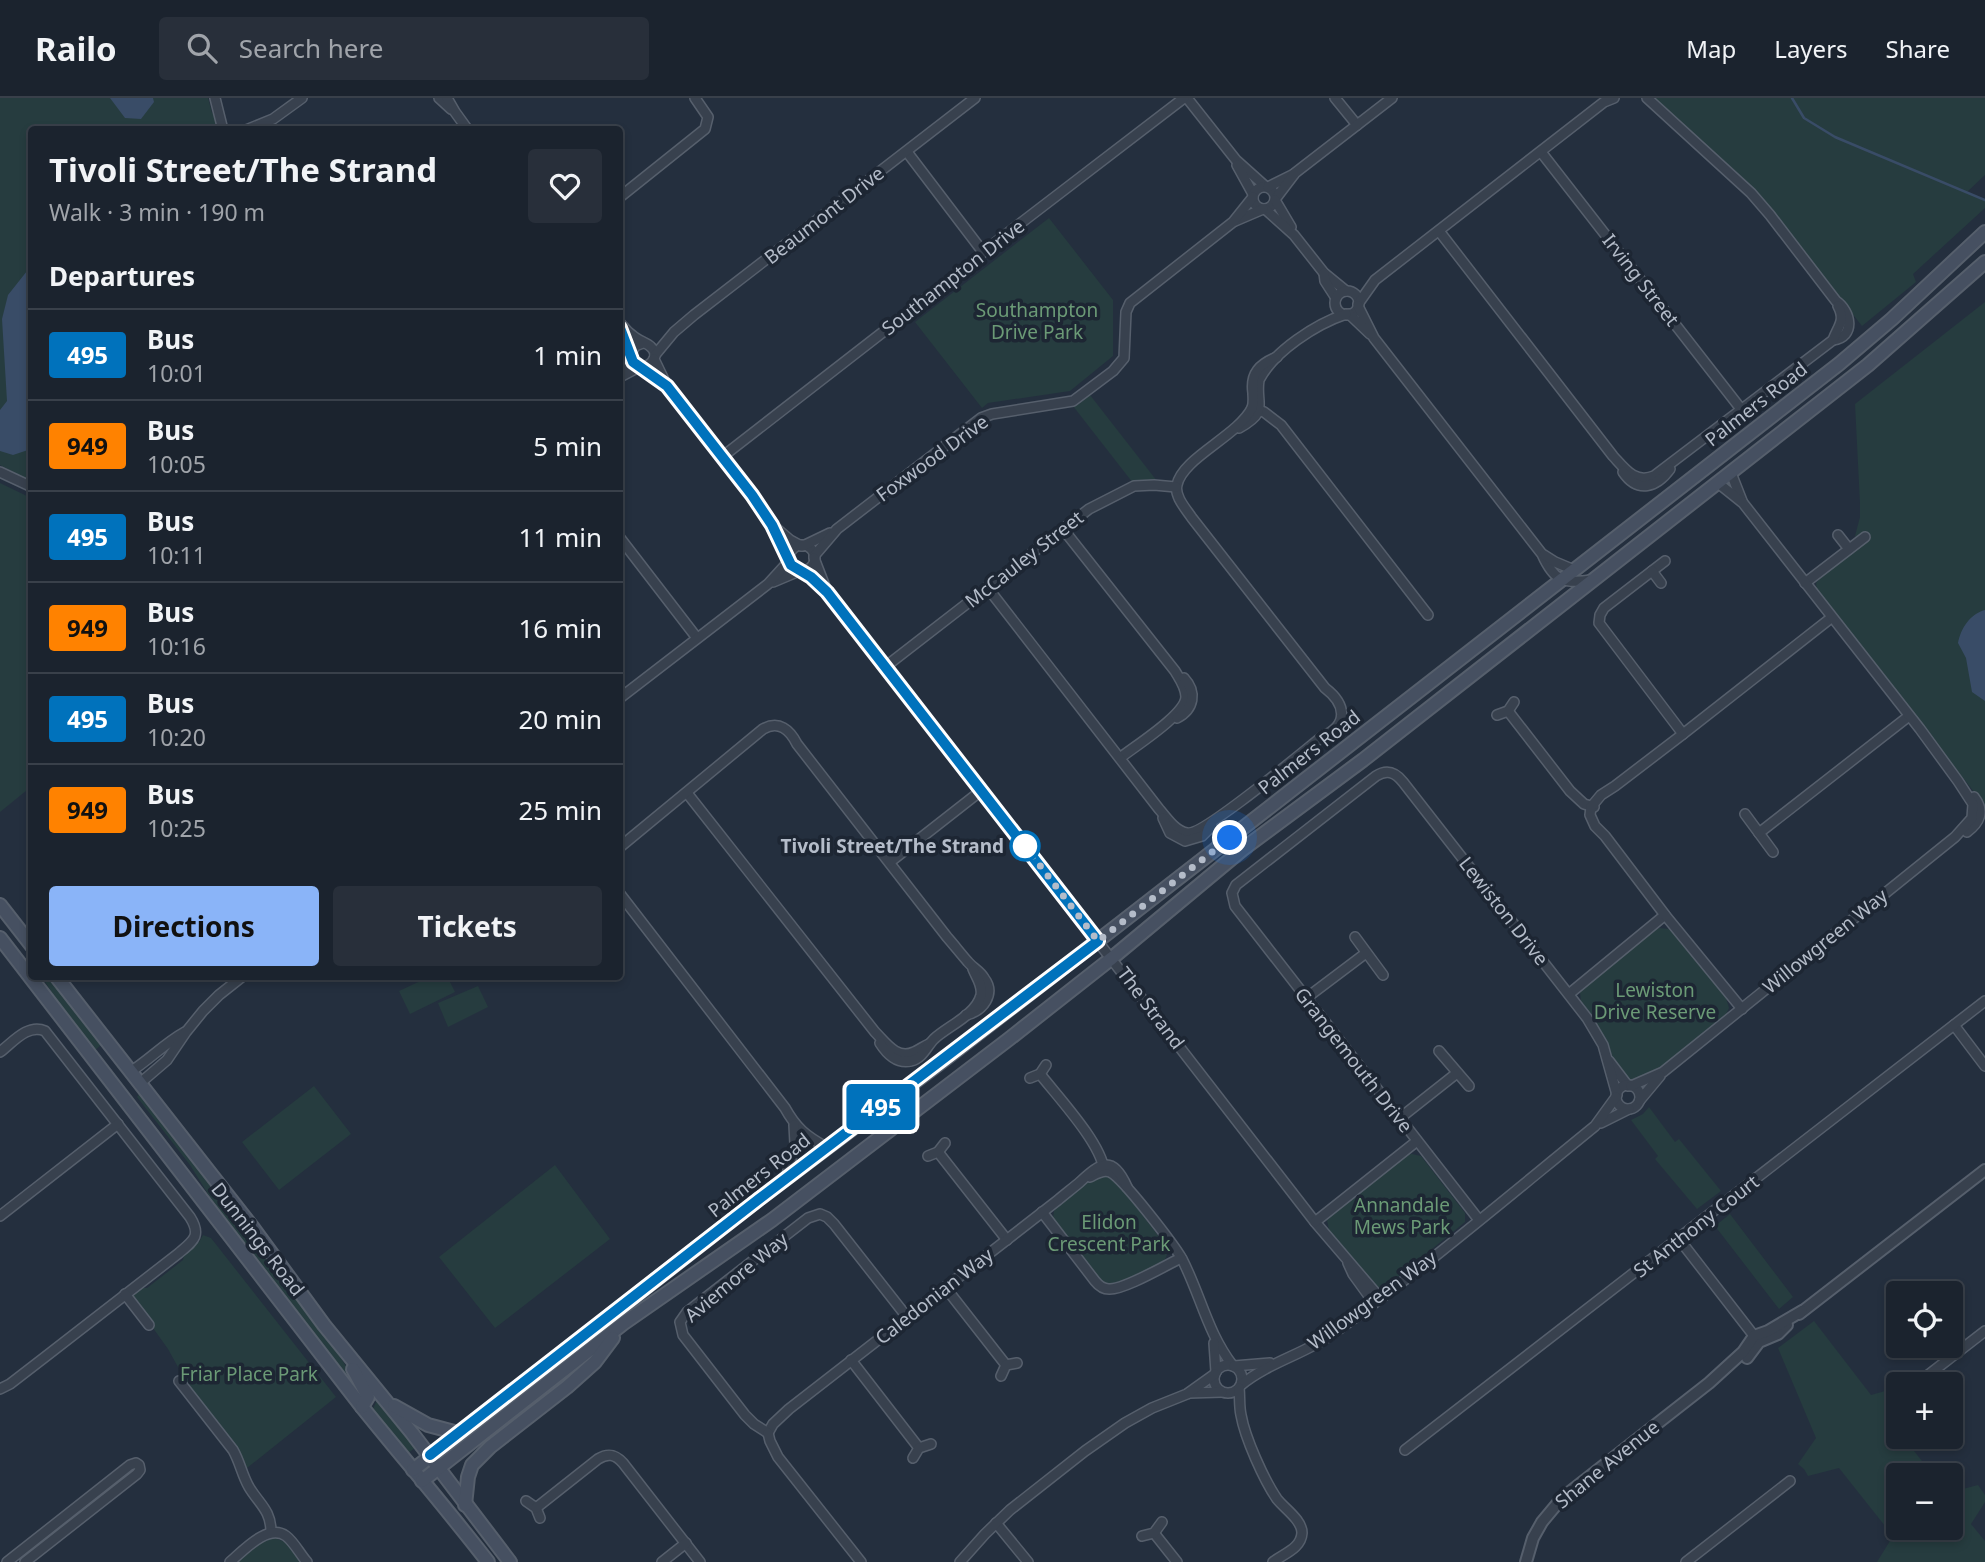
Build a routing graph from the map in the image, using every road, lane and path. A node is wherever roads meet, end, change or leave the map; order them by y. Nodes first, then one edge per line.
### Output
1 (215, 98) edge
2 (302, 98) edge
3 (439, 98) edge
4 (447, 98) edge
5 (695, 98) edge
6 (975, 98) edge
7 (1186, 98) edge
8 (1335, 98) edge
9 (1392, 98) edge
10 (1614, 98) edge
11 (1647, 98) edge
12 (1606, 100) edge
13 (455, 112) junction
14 (1357, 125) junction
15 (222, 126) edge
16 (256, 126) edge
17 (465, 126) edge
18 (907, 152) junction
19 (1541, 152) junction
20 (1236, 160) junction
21 (1295, 173) junction
22 (1266, 186) junction
23 (623, 195) edge
24 (1253, 196) junction
25 (1276, 199) junction
26 (1264, 209) junction
27 (1233, 222) junction
28 (1439, 231) junction
29 (1985, 232) edge
30 (1294, 235) junction
31 (983, 252) junction
32 (1985, 262) edge
33 (1324, 273) junction
34 (1375, 280) junction
35 (1348, 291) junction
36 (1335, 299) junction
37 (1358, 305) junction
38 (1348, 314) junction
39 (1319, 325) junction
40 (623, 328) edge
41 (674, 332) junction
42 (623, 333) edge
43 (1374, 338) junction
44 (645, 344) junction
45 (631, 355) junction
46 (655, 357) junction
47 (623, 367) edge
48 (641, 367) junction
49 (623, 376) edge
50 (667, 386) junction
51 (1256, 409) junction
52 (1741, 409) junction
53 (722, 457) junction
54 (0, 472) edge
55 (1731, 473) junction
56 (1717, 483) junction
57 (28, 485) edge
58 (1173, 487) junction
59 (1743, 503) junction
60 (772, 525) junction
61 (837, 529) junction
62 (1063, 530) junction
63 (1838, 535) dead end
64 (1865, 537) dead end
65 (623, 543) edge
66 (802, 546) junction
67 (1849, 549) junction
68 (1542, 554) junction
69 (814, 557) junction
70 (789, 560) junction
71 (1665, 561) dead end
72 (1574, 570) junction
73 (800, 571) junction
74 (1652, 571) junction
75 (1594, 579) junction
76 (1561, 580) junction
77 (1661, 583) dead end
78 (1805, 583) junction
79 (768, 584) junction
80 (987, 587) junction
81 (827, 592) junction
82 (1428, 615) dead end
83 (1831, 618) junction
84 (697, 638) junction
85 (885, 667) junction
86 (623, 696) edge
87 (1514, 702) dead end
88 (1508, 711) junction
89 (1497, 715) dead end
90 (1909, 716) junction
91 (1683, 734) junction
92 (1120, 758) junction
93 (982, 790) junction
94 (687, 793) junction
95 (1594, 807) junction
96 (1745, 814) dead end
97 (1759, 833) junction
98 (623, 845) edge
99 (1773, 852) dead end
100 (890, 862) junction
101 (1231, 897) joint
102 (623, 898) edge
103 (0, 905) edge
104 (1665, 915) junction
105 (1355, 937) dead end
106 (0, 938) edge
107 (28, 941) edge
108 (1098, 941) junction
109 (1366, 953) junction
110 (1112, 958) junction
111 (28, 974) edge
112 (1383, 975) dead end
113 (33, 980) edge
114 (59, 980) edge
115 (238, 980) edge
116 (1569, 994) junction
117 (1305, 999) junction
118 (1985, 1001) edge
119 (1742, 1009) junction
120 (1954, 1025) junction
121 (186, 1032) junction
122 (1439, 1051) dead end
123 (0, 1052) edge
124 (1608, 1059) junction
125 (1046, 1065) dead end
126 (1985, 1066) edge
127 (130, 1072) junction
128 (1663, 1072) junction
129 (1457, 1073) junction
130 (1040, 1074) junction
131 (1030, 1078) dead end
132 (139, 1084) junction
133 (1630, 1086) junction
134 (1469, 1087) dead end
135 (118, 1089) junction
136 (1617, 1096) junction
137 (1639, 1102) junction
138 (1630, 1109) junction
139 (1399, 1118) junction
140 (118, 1124) junction
141 (794, 1125) junction
142 (1595, 1126) junction
143 (1417, 1141) junction
144 (945, 1143) dead end
145 (826, 1147) junction
146 (938, 1152) junction
147 (928, 1156) dead end
148 (1104, 1168) junction
149 (1985, 1170) edge
150 (786, 1178) junction
151 (1042, 1212) junction
152 (0, 1216) edge
153 (1479, 1220) junction
154 (1315, 1222) junction
155 (1007, 1240) junction
156 (1679, 1240) junction
157 (1181, 1258) junction
158 (945, 1287) junction
159 (125, 1294) junction
160 (1377, 1301) junction
161 (907, 1317) junction
162 (624, 1323) junction
163 (149, 1325) dead end
164 (1985, 1331) edge
165 (1214, 1338) junction
166 (1757, 1339) junction
167 (352, 1358) junction
168 (852, 1360) junction
169 (1017, 1363) dead end
170 (1275, 1363) junction
171 (1006, 1365) junction
172 (1234, 1366) junction
173 (1932, 1372) edge
174 (1215, 1373) junction
175 (1001, 1376) dead end
176 (180, 1381) dead end
177 (1240, 1387) junction
178 (0, 1389) edge
179 (1223, 1392) junction
180 (1187, 1394) junction
181 (388, 1403) junction
182 (362, 1407) junction
183 (1241, 1416) junction
184 (766, 1431) junction
185 (458, 1433) junction
186 (931, 1444) dead end
187 (919, 1448) junction
188 (1405, 1450) dead end
189 (430, 1455) junction
190 (913, 1458) dead end
191 (439, 1468) junction
192 (413, 1470) junction
193 (422, 1481) junction
194 (1790, 1481) dead end
195 (526, 1501) dead end
196 (465, 1504) junction
197 (536, 1508) junction
198 (540, 1518) dead end
199 (1162, 1522) dead end
200 (996, 1523) junction
201 (271, 1532) junction
202 (1154, 1533) junction
203 (1142, 1536) dead end
204 (686, 1544) junction
205 (7, 1562) edge
206 (25, 1562) edge
207 (230, 1562) edge
208 (306, 1562) edge
209 (488, 1562) edge
210 (510, 1562) edge
211 (662, 1562) edge
212 (701, 1562) edge
213 (860, 1562) edge
214 (960, 1562) edge
215 (1028, 1562) edge
216 (1177, 1562) edge
217 (1273, 1562) edge
218 (1526, 1562) edge
219 (1686, 1562) edge

1 - 15 street
2 - 16 street
3 - 13 street
4 - 13 street
5 - 23 street
6 - 18 street, Beaumont Drive
7 - 20 street
7 - 31 street, Southampton Drive
8 - 14 street
9 - 14 street
10 - 12 street
11 - 52 street
12 - 19 street
13 - 17 street
14 - 21 street
18 - 31 street
18 - 41 street, Beaumont Drive
19 - 28 street
19 - 52 street, Irving Street
20 - 22 street
20 - 24 street
21 - 22 street
21 - 25 street
22 - 24 street
22 - 25 street
24 - 26 street
24 - 27 street, Foxwood Drive
25 - 26 street
25 - 30 street
26 - 27 street, Foxwood Drive
26 - 30 street
27 - 61 street, Foxwood Drive
28 - 34 street
28 - 52 street
29 - 72 main road, Palmers Road
30 - 33 street
31 - 53 street, Southampton Drive
32 - 55 main road, Palmers Road
33 - 35 street
33 - 36 street
34 - 35 street
34 - 37 street
35 - 36 street
35 - 37 street
36 - 38 street
36 - 39 street
37 - 38 street
37 - 43 street
38 - 39 street
38 - 43 street
39 - 51 street
40 - 44 street
41 - 44 street, Beaumont Drive
41 - 46 street, Beaumont Drive
42 - 45 street
43 - 68 street
44 - 45 street
44 - 46 street
45 - 47 street
45 - 48 street
46 - 48 street
46 - 50 street
48 - 49 street
48 - 50 street
50 - 53 street
51 - 58 street
51 - 82 street
53 - 60 street
54 - 57 street
55 - 56 main road, Palmers Road
55 - 59 street, Willowgreen Way
56 - 59 street, Willowgreen Way
56 - 75 main road, Palmers Road
58 - 62 street, McCauley Street
58 - 92 street
59 - 78 street, Willowgreen Way
60 - 66 street
60 - 70 street
61 - 66 street, Foxwood Drive
61 - 69 street, Foxwood Drive
62 - 80 street, McCauley Street
62 - 92 street
63 - 67 street
64 - 67 street
65 - 84 street
66 - 69 street
66 - 70 street
67 - 78 street
68 - 72 street
68 - 76 street
69 - 73 street
69 - 81 street, The Strand
70 - 73 street
70 - 79 street
71 - 74 street
72 - 76 main road, Palmers Road
73 - 79 street
73 - 81 street, The Strand
74 - 77 street
74 - 91 street
75 - 76 street
75 - 110 main road, Palmers Road
76 - 108 main road, Palmers Road
78 - 83 street, Willowgreen Way
79 - 84 street
80 - 85 street, McCauley Street
80 - 92 street
81 - 85 street, The Strand
83 - 90 street, Willowgreen Way
83 - 91 street
84 - 86 street
85 - 93 street, The Strand
87 - 88 street
88 - 89 street
88 - 95 street
90 - 97 street
90 - 119 street, Willowgreen Way
91 - 95 street
93 - 100 street
93 - 108 street, The Strand
94 - 98 street
94 - 100 street
94 - 100 street
95 - 104 street
96 - 97 street
97 - 99 street
101 - 116 street, Lewiston Drive
101 - 117 street, Grangemouth Drive
102 - 141 street
103 - 107 main road
104 - 116 street
104 - 119 street
105 - 109 street
106 - 111 main road, Dunnings Road
108 - 110 street, The Strand
108 - 145 main road, Palmers Road
109 - 112 street
109 - 117 street
110 - 154 street, The Strand
110 - 162 main road, Palmers Road
113 - 135 main road, Dunnings Road
114 - 127 main road, Dunnings Road
115 - 121 street
116 - 124 street, Lewiston Drive
117 - 139 street, Grangemouth Drive
118 - 120 street, St Anthony Court
119 - 128 street, Willowgreen Way
120 - 126 street
120 - 156 street, St Anthony Court
121 - 127 street
121 - 132 street
122 - 129 street
123 - 140 street
124 - 133 street, Lewiston Drive
124 - 136 street, Lewiston Drive
125 - 130 street
127 - 132 main road, Dunnings Road
127 - 135 main road
128 - 133 street, Willowgreen Way
128 - 137 street, Willowgreen Way
129 - 134 street
129 - 139 street
130 - 131 street
130 - 148 street
132 - 135 main road
132 - 167 main road, Dunnings Road
133 - 136 street
133 - 137 street
135 - 182 main road, Dunnings Road
136 - 138 street
136 - 142 street, Willowgreen Way
137 - 138 street
138 - 142 street, Willowgreen Way
139 - 143 street, Grangemouth Drive
140 - 152 street
140 - 159 street
141 - 145 street
141 - 150 street
142 - 153 street, Willowgreen Way
143 - 153 street, Grangemouth Drive
143 - 154 street
144 - 146 street
145 - 150 main road, Palmers Road
146 - 147 street
146 - 155 street
148 - 151 street, Caledonian Way
148 - 157 street
149 - 166 street, Shane Avenue
150 - 185 main road, Palmers Road
151 - 155 street, Caledonian Way
151 - 157 street
153 - 160 street, Willowgreen Way
154 - 160 street, The Strand
155 - 158 street, Caledonian Way
156 - 166 street
156 - 188 street, St Anthony Court
157 - 165 street
158 - 161 street, Caledonian Way
158 - 171 street
159 - 163 street
159 - 178 street
160 - 170 street, Willowgreen Way
161 - 168 street, Caledonian Way
161 - 184 street, Aviemore Way
162 - 191 main road, Palmers Road
162 - 196 main road
164 - 173 street
165 - 172 street
165 - 174 street
166 - 218 street, Shane Avenue
167 - 181 main road, Dunnings Road
167 - 182 main road
168 - 184 street, Caledonian Way
168 - 187 street
169 - 171 street
170 - 172 street, Willowgreen Way
170 - 177 street, Willowgreen Way
171 - 175 street
172 - 174 street
172 - 177 street
174 - 179 street
174 - 180 street
176 - 201 street
177 - 179 street
177 - 183 street
179 - 180 street
179 - 183 street
180 - 200 street
181 - 185 main road
181 - 189 main road, Dunnings Road
182 - 192 main road, Dunnings Road
183 - 217 street
184 - 213 street, Aviemore Way
185 - 189 main road, Palmers Road
186 - 187 street
187 - 190 street
189 - 191 main road, Dunnings Road
189 - 192 main road, Palmers Road
191 - 193 main road, Palmers Road
191 - 196 main road, Dunnings Road
192 - 193 main road, Dunnings Road
193 - 209 main road, Dunnings Road
194 - 219 street
195 - 197 street
196 - 210 main road, Dunnings Road
197 - 198 street
197 - 204 street
199 - 202 street
200 - 214 street
200 - 215 street
201 - 207 street
201 - 208 street
202 - 203 street
202 - 216 street
204 - 211 street
204 - 212 street
205 - 206 street

